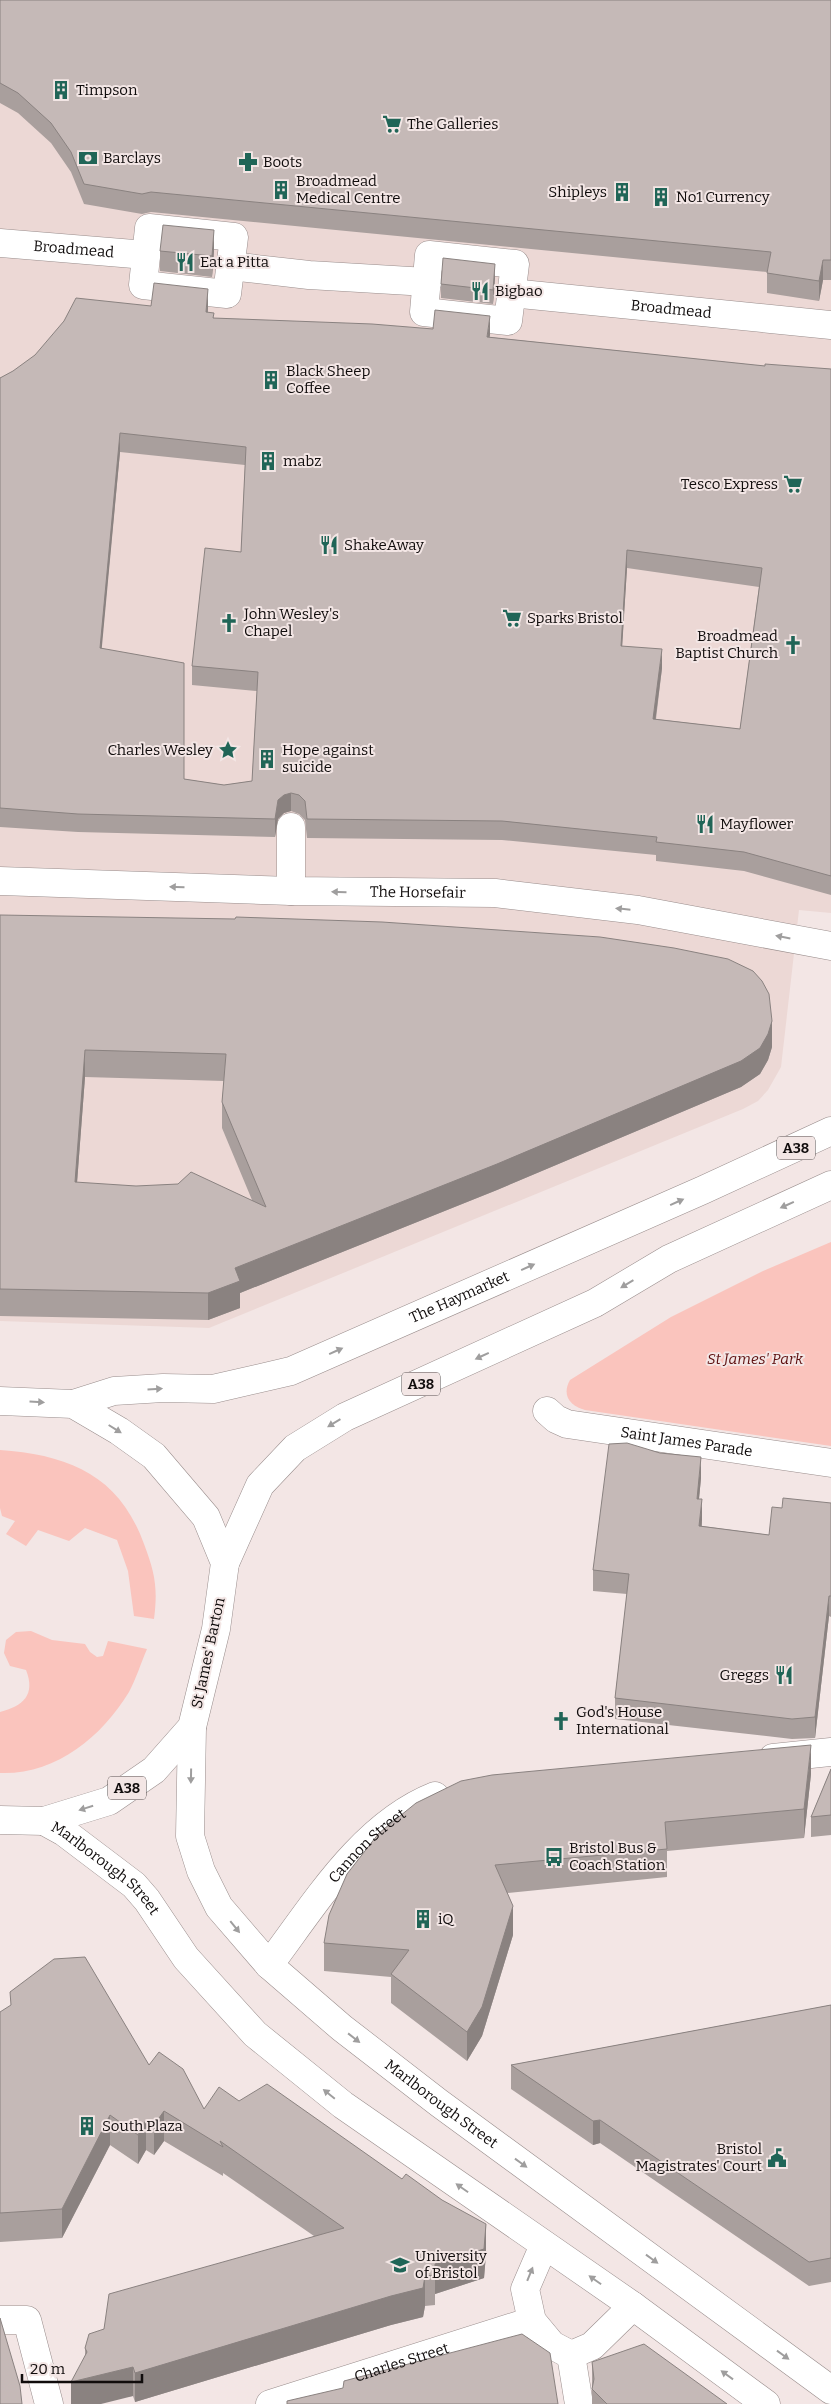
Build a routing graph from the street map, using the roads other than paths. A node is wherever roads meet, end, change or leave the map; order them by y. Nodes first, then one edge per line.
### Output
1 (0, 243) edge
2 (146, 255) junction
3 (230, 266) junction
4 (427, 282) junction
5 (511, 293) junction
6 (831, 325) edge
7 (291, 826) dead end
8 (0, 881) edge
9 (291, 891) junction
10 (831, 946) edge
11 (831, 1131) edge
12 (831, 1185) edge
13 (0, 1401) edge
14 (73, 1404) junction
15 (547, 1411) dead end
16 (831, 1463) edge
17 (225, 1563) junction
18 (192, 1728) junction
19 (831, 1752) edge
20 (748, 1759) edge
21 (463, 1786) edge
22 (0, 1820) edge
23 (44, 1821) junction
24 (269, 1966) junction
25 (544, 2245) junction
26 (633, 2306) junction
27 (0, 2320) edge
28 (532, 2321) junction
29 (571, 2355) junction
30 (828, 2383) edge
31 (49, 2404) edge
32 (270, 2404) edge
33 (579, 2404) edge
34 (766, 2404) edge

1 - 2 main road, Broadmead
2 - 3 main road
2 - 3 main road
3 - 4 main road
4 - 5 main road
4 - 5 main road
5 - 6 main road, Broadmead
7 - 9 main road
9 -> 8 main road, The Horsefair
10 -> 9 main road, The Horsefair
14 -> 11 main road, The Haymarket / A38
12 -> 17 main road, A38
13 -> 14 main road, A38
14 -> 17 main road, A38
15 - 16 main road, Saint James Parade
17 - 18 main road, St James' Barton / A38
18 -> 23 main road, St James' Barton / A38
18 -> 24 main road, Marlborough Street
19 - 20 main road
21 - 24 main road, Cannon Street
22 - 23 main road, St James' Barton / A38
25 -> 23 main road, Marlborough Street
24 -> 30 main road, Marlborough Street
26 -> 25 main road, Marlborough Street
28 -> 25 main road
26 - 29 main road
34 -> 26 main road, Marlborough Street
27 - 31 main road
28 - 29 main road
28 - 32 main road, Charles Street
29 - 33 main road

